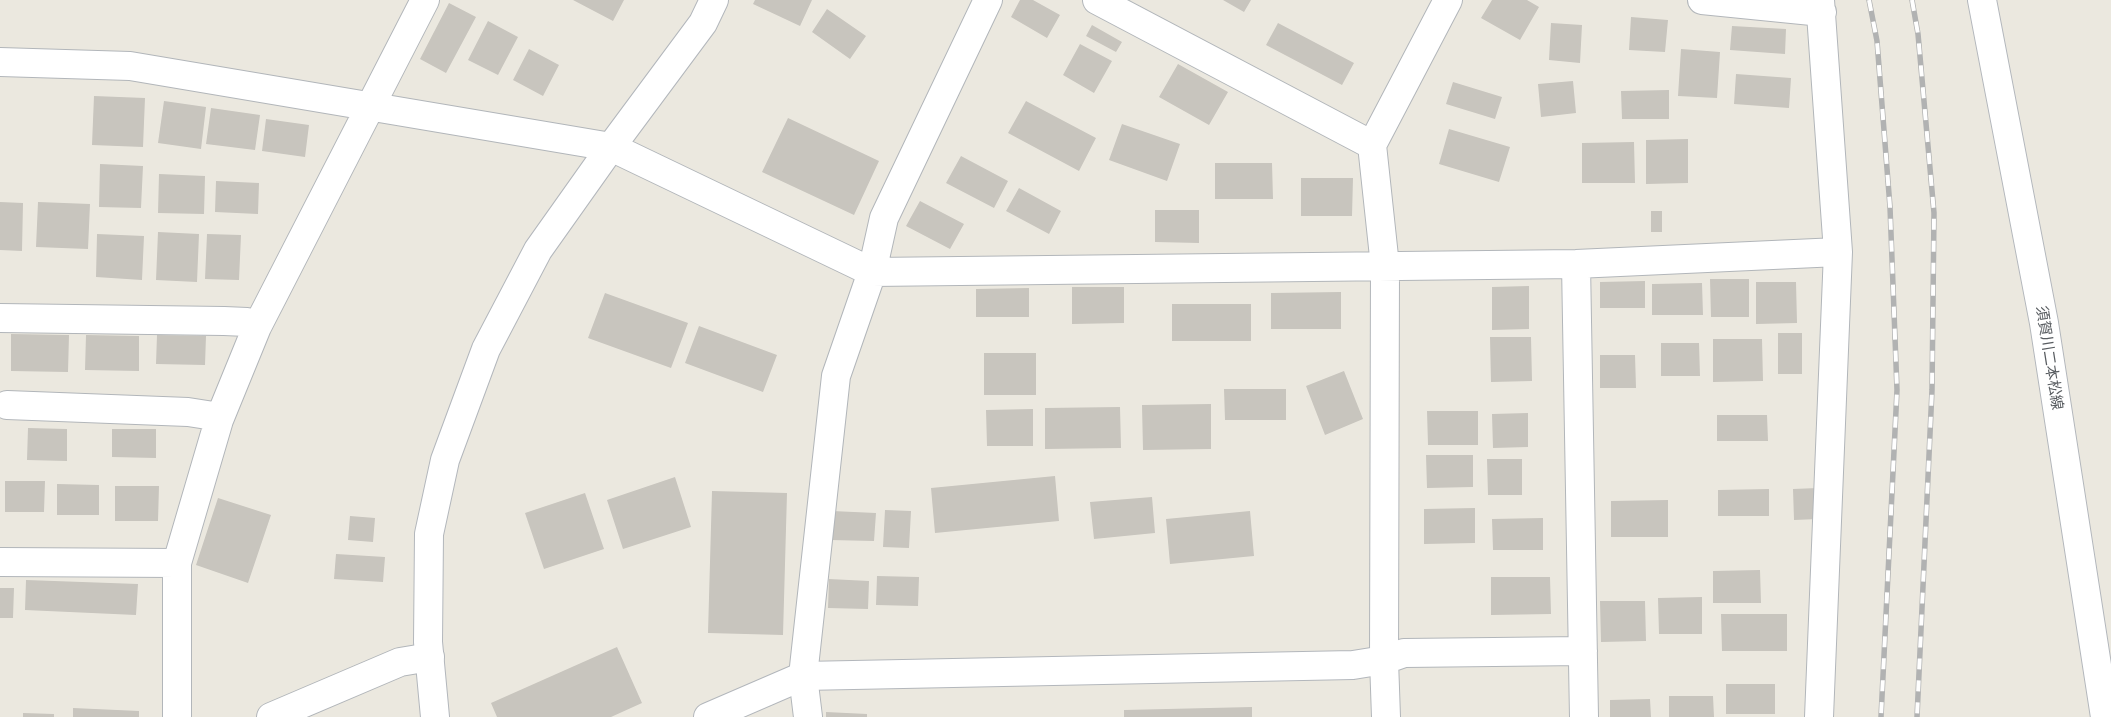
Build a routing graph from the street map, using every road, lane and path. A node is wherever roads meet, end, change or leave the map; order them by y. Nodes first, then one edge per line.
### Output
1 (425, 0) edge
2 (714, 0) edge
3 (988, 0) edge
4 (1097, 0) edge
5 (1448, 0) edge
6 (1702, 0) edge
7 (1982, 0) edge
8 (1821, 6) edge
9 (0, 62) edge
10 (372, 106) junction
11 (1372, 145) junction
12 (611, 147) junction
13 (1838, 252) junction
14 (1576, 264) junction
15 (1385, 266) junction
16 (872, 272) junction
17 (0, 318) edge
18 (257, 327) junction
19 (7, 405) dead end
20 (220, 417) junction
21 (0, 562) edge
22 (177, 564) junction
23 (1583, 651) junction
24 (430, 657) junction
25 (1384, 660) junction
26 (803, 676) junction
27 (177, 717) edge
28 (272, 717) edge
29 (435, 717) edge
30 (708, 717) edge
31 (808, 717) edge
32 (1386, 717) edge
33 (1584, 717) edge
34 (1819, 717) edge
35 (2104, 717) edge

1 - 10 street
2 - 12 street
3 - 16 street
4 - 11 street
5 - 11 street
6 - 8 street
7 - 35 street, 須賀川二本松線
8 - 13 street
9 - 10 street
10 - 12 street
10 - 18 street
11 - 15 street
12 - 16 street
12 - 24 street
13 - 14 street
13 - 34 street
14 - 15 street
14 - 23 street
15 - 16 street
15 - 25 street
16 - 26 street
17 - 18 street
18 - 20 street
19 - 20 street
20 - 22 street
21 - 22 street
22 - 27 street
23 - 25 street
23 - 33 street
24 - 28 street
24 - 29 street
25 - 26 street
25 - 32 street
26 - 30 street
26 - 31 street

